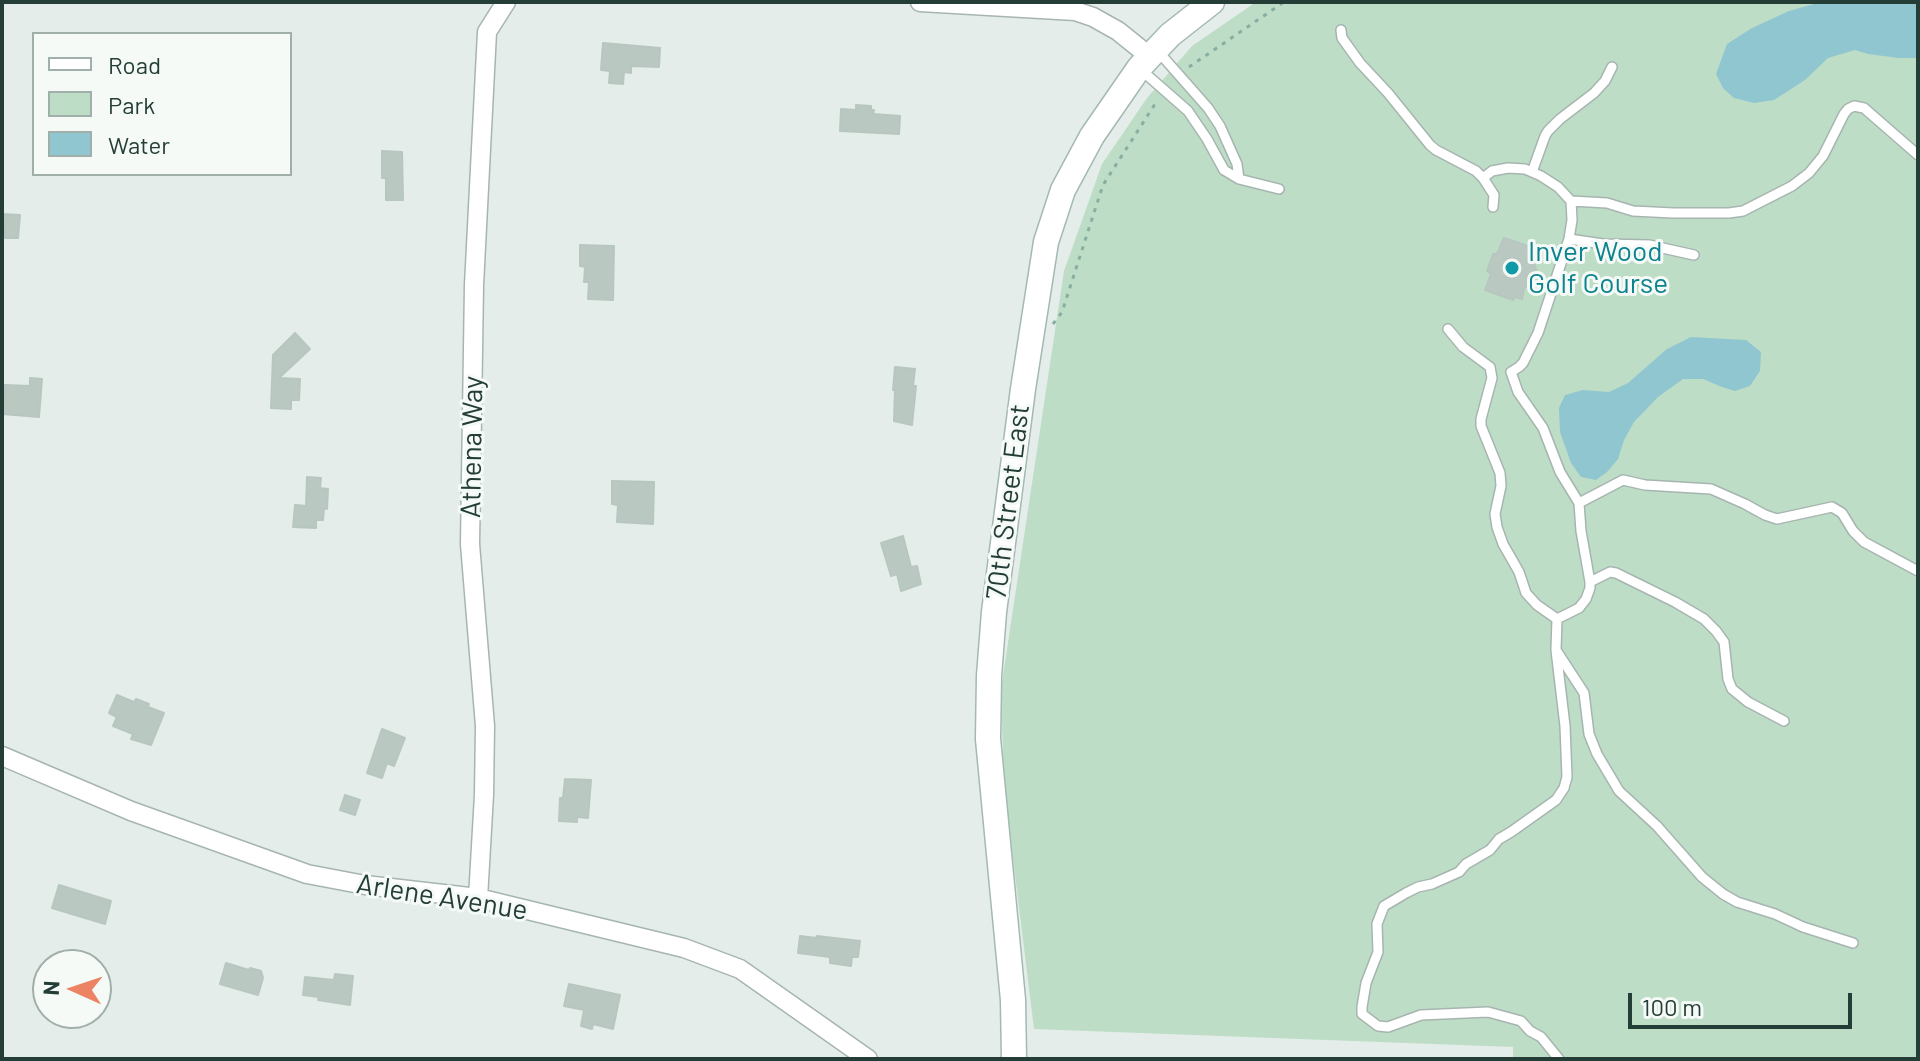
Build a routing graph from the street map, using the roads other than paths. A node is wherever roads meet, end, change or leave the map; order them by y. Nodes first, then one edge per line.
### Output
1 (506, 2) edge
2 (920, 2) edge
3 (1212, 2) edge
4 (1075, 6) edge
5 (1341, 30) dead end
6 (1148, 57) junction
7 (1612, 67) dead end
8 (1918, 155) edge
9 (1532, 172) junction
10 (1483, 178) junction
11 (1239, 179) junction
12 (1279, 189) dead end
13 (1571, 201) junction
14 (1493, 207) dead end
15 (1569, 239) junction
16 (1694, 255) dead end
17 (1448, 329) dead end
18 (1490, 367) junction
19 (1511, 372) junction
20 (1579, 503) junction
21 (1918, 571) edge
22 (1590, 582) junction
23 (1557, 619) junction
24 (1556, 650) junction
25 (1784, 721) dead end
26 (2, 756) edge
27 (478, 898) junction
28 (1853, 943) dead end
29 (868, 1059) edge
30 (1014, 1059) edge
31 (1559, 1059) edge

1 - 27 street, Athena Way
2 - 4 street
3 - 6 main road, 70th Street East
4 - 6 street
5 - 10 lane
6 - 11 lane
6 - 11 lane
6 - 30 main road, 70th Street East
7 - 9 lane
8 - 13 lane
9 - 10 lane
9 - 13 lane
10 - 14 lane
11 - 12 lane
13 - 15 lane
15 - 16 lane
15 - 19 lane
17 - 18 lane
18 - 19 lane
18 - 23 lane
19 - 20 lane
20 - 21 lane
20 - 22 lane
22 - 23 lane
22 - 25 lane
23 - 24 lane
24 - 28 lane
24 - 31 lane
26 - 27 street, Arlene Avenue
27 - 29 street, Arlene Avenue

